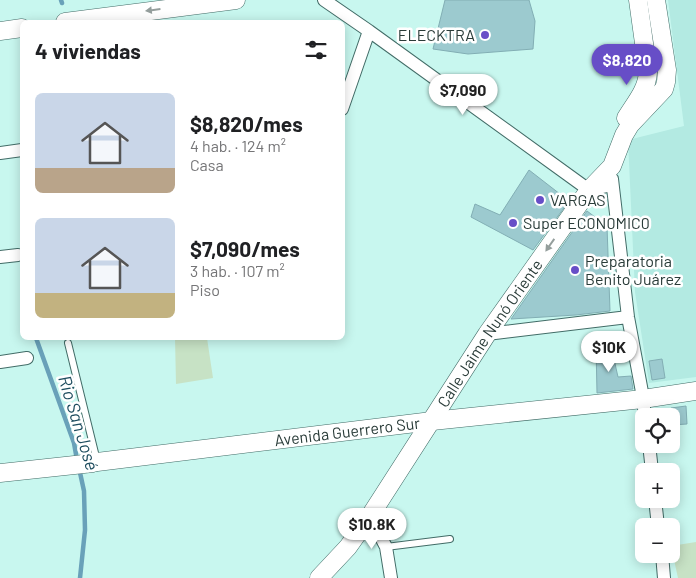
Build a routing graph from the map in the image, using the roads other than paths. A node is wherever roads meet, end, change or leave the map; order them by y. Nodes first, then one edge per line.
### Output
1 (236, 0) edge
2 (324, 0) edge
3 (638, 0) edge
4 (656, 0) edge
5 (84, 20) edge
6 (20, 28) edge
7 (0, 31) edge
8 (370, 31) junction
9 (345, 101) edge
10 (20, 150) edge
11 (0, 153) edge
12 (612, 166) junction
13 (612, 185) junction
14 (589, 190) junction
15 (18, 255) dead end
16 (0, 257) edge
17 (628, 317) junction
18 (487, 334) junction
19 (68, 343) dead end
20 (27, 358) dead end
21 (0, 362) edge
22 (696, 391) edge
23 (643, 399) junction
24 (645, 408) edge
25 (432, 422) junction
26 (95, 462) junction
27 (0, 473) edge
28 (370, 516) junction
29 (450, 539) dead end
30 (386, 547) junction
31 (663, 563) edge
32 (319, 578) edge
33 (391, 578) edge
34 (664, 578) edge

1 -> 5 main road
2 - 8 street
3 - 12 main road
4 - 12 main road
6 - 7 main road
8 - 9 street
8 - 14 street
10 - 11 street
12 - 13 street
12 - 14 main road, Calle Jaime Nunó Oriente
13 - 14 street
13 - 17 street
14 -> 18 main road, Calle Jaime Nunó Oriente
15 - 16 street
17 - 18 street
17 - 23 street
18 - 25 main road, Calle Jaime Nunó Oriente
19 - 26 lane
20 - 21 street
22 - 23 main road, Avenida Guerrero Sur
23 - 24 street
23 - 25 main road, Avenida Guerrero Sur
25 - 26 main road, Avenida Guerrero Sur
25 - 28 main road, Calle Jaime Nunó Oriente
26 - 27 main road, Avenida Guerrero Sur
28 - 30 street
28 - 32 main road, Calle Jaime Nunó Oriente
29 - 30 lane
30 - 33 street
31 - 34 street

